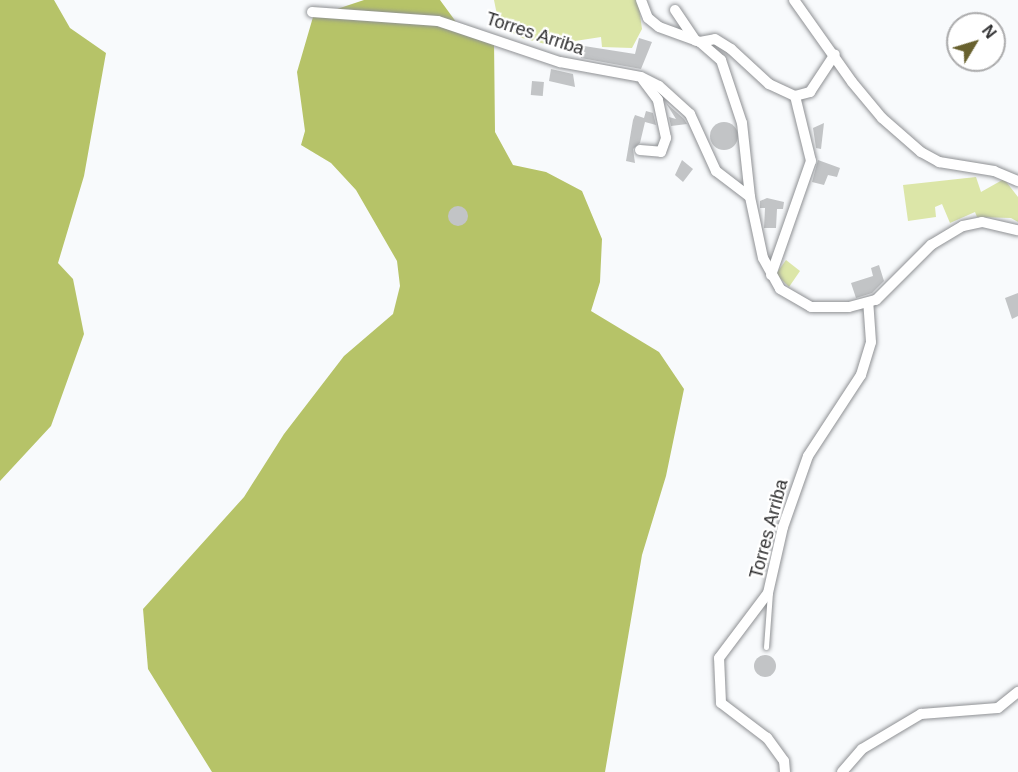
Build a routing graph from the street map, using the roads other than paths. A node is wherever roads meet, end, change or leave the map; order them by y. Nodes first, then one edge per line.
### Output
1 (641, 0) edge
2 (794, 0) edge
3 (675, 10) dead end
4 (312, 12) dead end
5 (698, 41) junction
6 (835, 54) junction
7 (641, 77) junction
8 (795, 96) junction
9 (640, 150) dead end
10 (1018, 181) edge
11 (750, 197) junction
12 (1018, 230) edge
13 (771, 275) junction
14 (868, 303) junction
15 (770, 586) junction
16 (766, 647) dead end
17 (1018, 692) edge
18 (785, 772) edge
19 (842, 772) edge

1 - 5 street
2 - 6 street
3 - 5 street
4 - 7 street, Torres Arriba
5 - 8 street
5 - 11 street
6 - 8 street
6 - 10 street
7 - 9 street
7 - 11 street, Torres Arriba
8 - 13 street
11 - 13 street
12 - 14 street
13 - 14 street
14 - 15 street, Torres Arriba
15 - 16 lane
15 - 18 street, Torres Arriba
17 - 19 street

